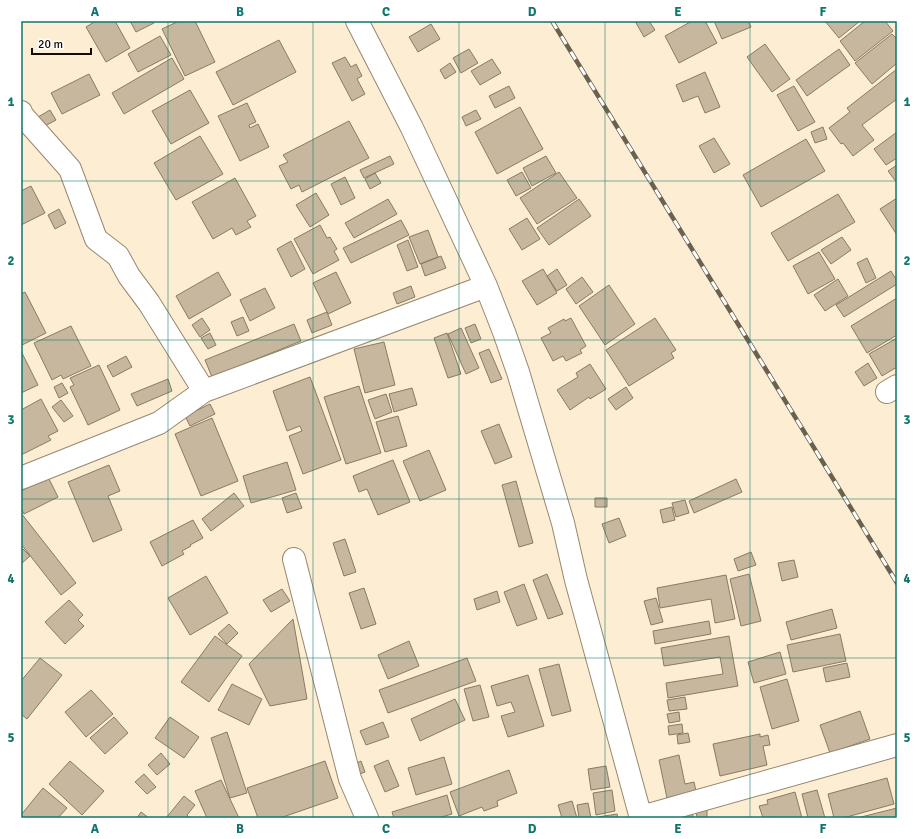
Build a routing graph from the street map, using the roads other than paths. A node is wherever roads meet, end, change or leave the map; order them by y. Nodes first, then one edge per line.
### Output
1 (357, 21) edge
2 (21, 112) edge
3 (486, 286) junction
4 (204, 391) junction
5 (21, 478) edge
6 (294, 559) dead end
7 (897, 745) edge
8 (641, 817) edge
9 (367, 818) edge

1 - 3 street
2 - 4 street
3 - 4 street
3 - 8 street
4 - 5 street
6 - 9 street
7 - 8 street

